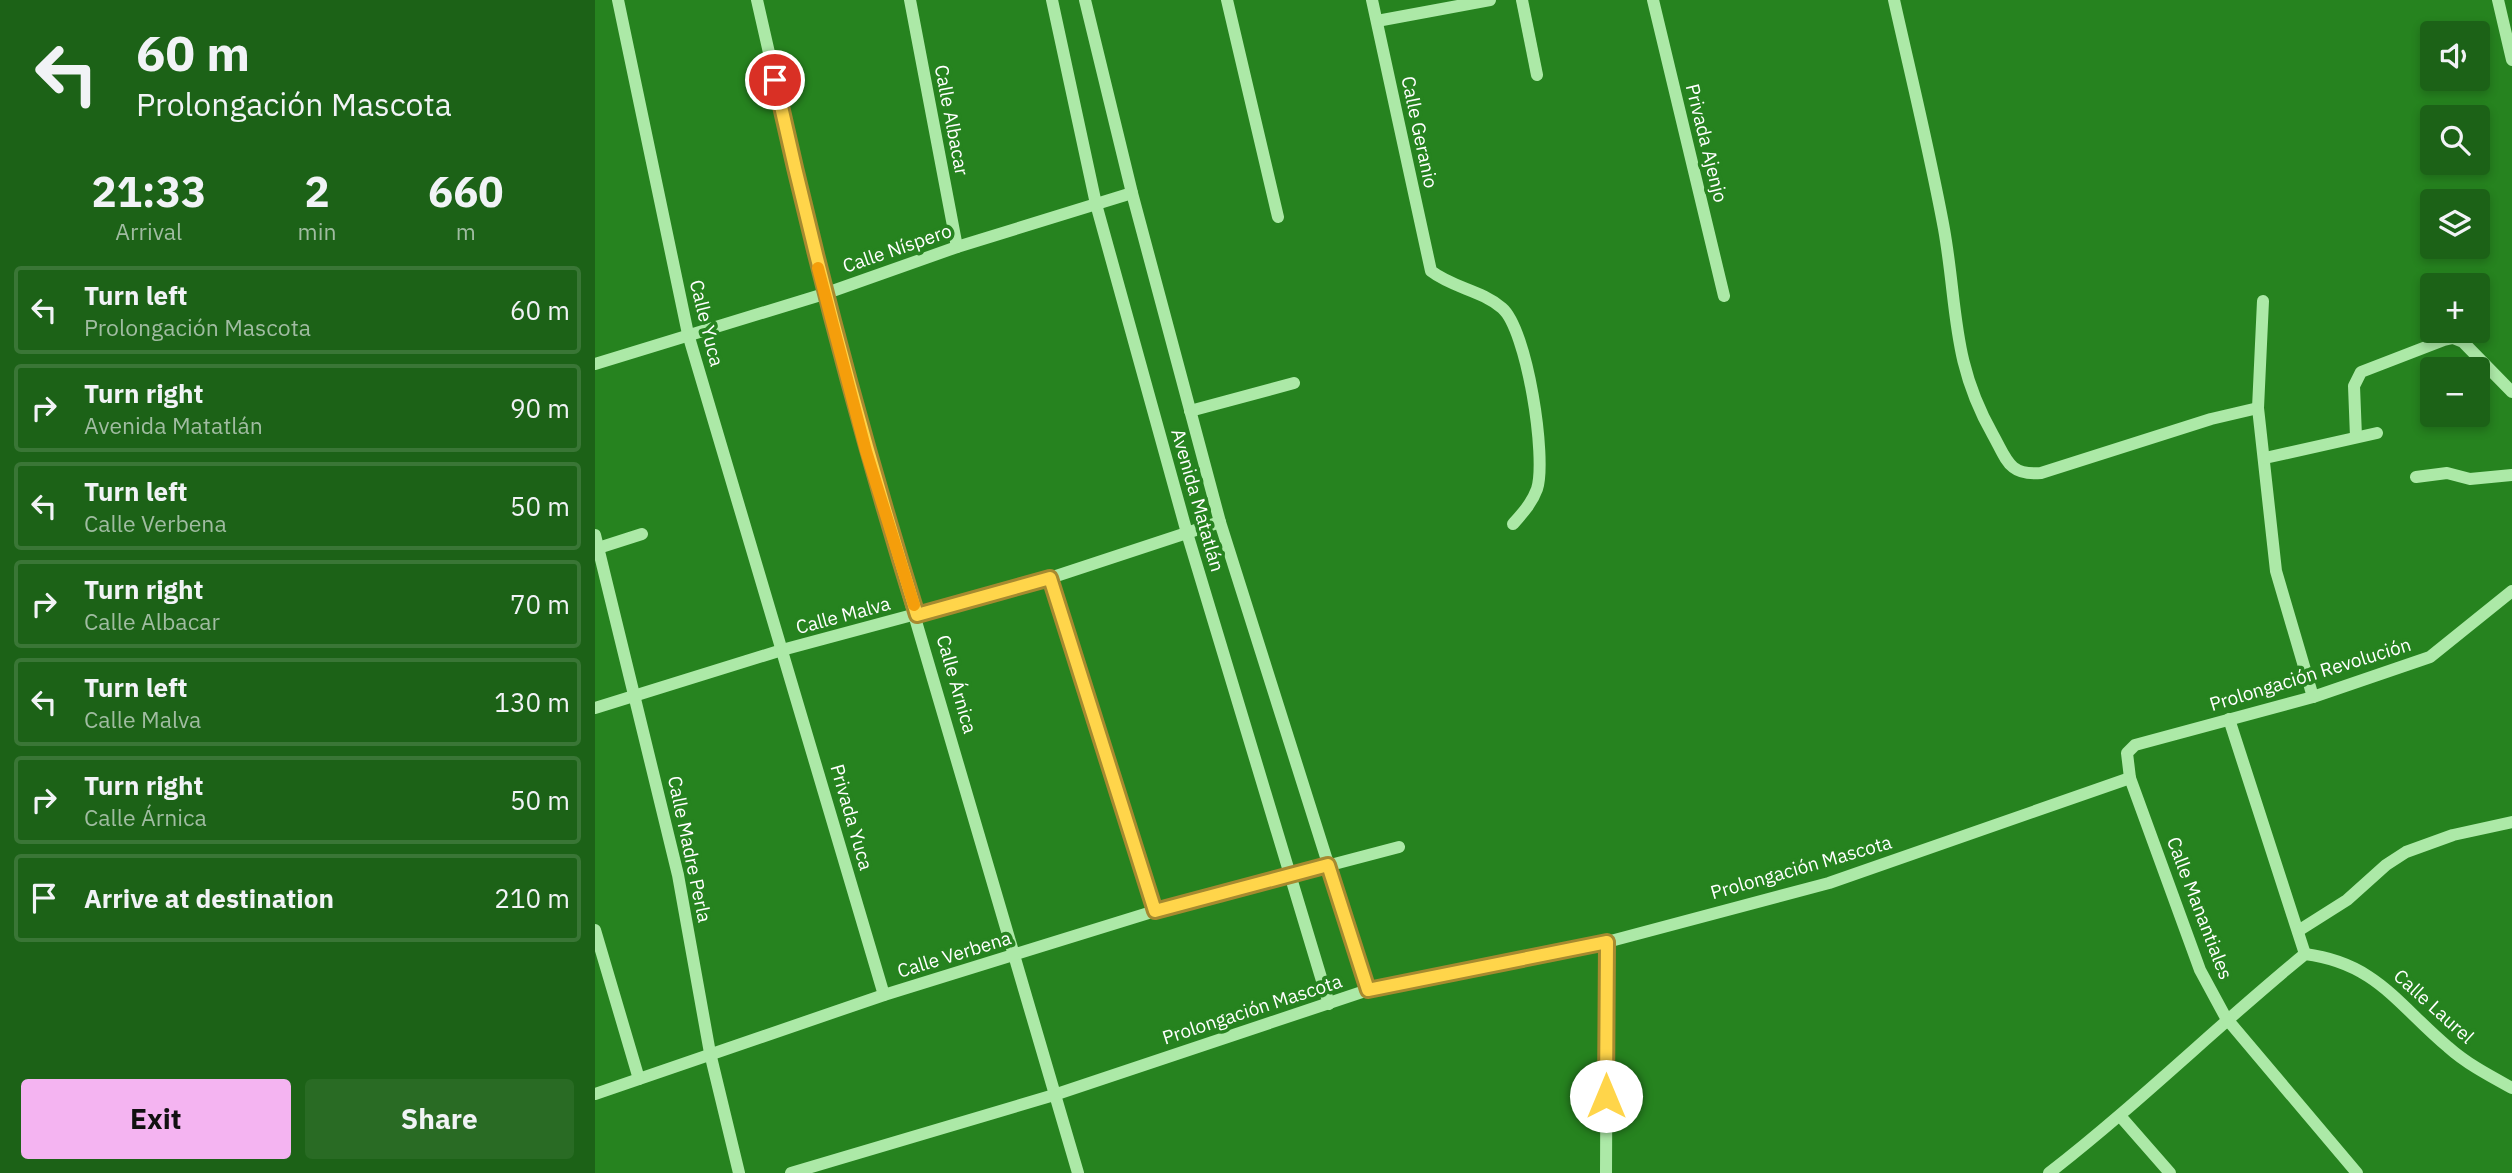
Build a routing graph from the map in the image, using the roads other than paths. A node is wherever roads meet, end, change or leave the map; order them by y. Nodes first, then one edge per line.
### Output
1 (618, 0) edge
2 (757, 0) edge
3 (910, 0) edge
4 (1052, 0) edge
5 (1085, 0) edge
6 (1227, 0) edge
7 (1372, 0) edge
8 (1490, 0) edge
9 (1522, 0) edge
10 (1653, 0) edge
11 (1894, 0) edge
12 (2498, 0) edge
13 (1377, 22) junction
14 (2512, 60) edge
15 (1537, 75) dead end
16 (1132, 193) junction
17 (1096, 204) junction
18 (1277, 217) dead end
19 (957, 247) junction
20 (824, 293) junction
21 (1724, 296) dead end
22 (2263, 301) dead end
23 (688, 334) junction
24 (595, 364) edge
25 (1294, 383) dead end
26 (2512, 392) edge
27 (2258, 408) junction
28 (1190, 411) junction
29 (2377, 433) dead end
30 (2355, 437) junction
31 (2265, 458) junction
32 (2512, 475) edge
33 (2416, 477) dead end
34 (1220, 522) junction
35 (1513, 524) dead end
36 (1187, 533) junction
37 (642, 534) dead end
38 (596, 544) edge
39 (1050, 578) junction
40 (2512, 591) edge
41 (917, 615) junction
42 (782, 650) junction
43 (636, 695) junction
44 (2313, 697) junction
45 (595, 708) edge
46 (2229, 719) junction
47 (2130, 778) junction
48 (2512, 822) edge
49 (1399, 847) dead end
50 (1328, 865) junction
51 (1290, 876) junction
52 (1155, 911) junction
53 (595, 930) edge
54 (2298, 931) junction
55 (1607, 942) junction
56 (2305, 954) junction
57 (1014, 955) junction
58 (1368, 990) junction
59 (884, 995) junction
60 (1329, 1004) junction
61 (2226, 1018) junction
62 (710, 1053) junction
63 (639, 1079) junction
64 (2512, 1088) edge
65 (595, 1094) edge
66 (1053, 1095) junction
67 (2121, 1117) junction
68 (739, 1173) edge
69 (791, 1173) edge
70 (1078, 1173) edge
71 (1606, 1173) edge
72 (2049, 1173) edge
73 (2170, 1173) edge
74 (2357, 1173) edge

1 - 23 street, Calle Yuca
2 - 20 street, Calle Árnica
3 - 19 street, Calle Albacar
4 - 17 street, Avenida Matatlán
5 - 16 street, Avenida Matatlán
6 - 18 street
7 - 13 street, Calle Geranio
8 - 13 street
9 - 15 street
10 - 21 street, Privada Ajenjo
11 - 27 street
12 - 14 street
13 - 35 street, Calle Geranio
16 - 17 street, Calle Níspero
16 - 28 street, Avenida Matatlán
17 - 19 street, Calle Níspero
17 - 36 street, Avenida Matatlán
19 - 20 street, Calle Níspero
20 - 23 street, Calle Níspero
20 - 41 street, Calle Árnica
22 - 27 street
23 - 24 street, Calle Níspero
23 - 42 street, Calle Yuca
25 - 28 street
26 - 30 street
27 - 31 street
28 - 34 street, Avenida Matatlán
29 - 30 street
30 - 31 street
31 - 44 street
32 - 33 street
34 - 36 street, Calle Malva
34 - 50 street, Avenida Matatlán
36 - 39 street, Calle Malva
36 - 51 street, Avenida Matatlán
37 - 38 street
38 - 43 street, Calle Madre Perla
39 - 41 street, Calle Malva
39 - 52 street
40 - 44 street, Prolongación Revolución
41 - 42 street, Calle Malva
41 - 57 street, Calle Árnica
42 - 43 street, Calle Malva
42 - 59 street, Privada Yuca
43 - 45 street, Calle Malva
43 - 62 street, Calle Madre Perla
44 - 46 street, Prolongación Revolución
46 - 47 street, Prolongación Revolución
46 - 54 street
47 - 55 street, Prolongación Mascota
47 - 61 street, Calle Manantiales
48 - 54 street
49 - 50 street, Calle Verbena
50 - 51 street, Calle Verbena
50 - 58 street, Avenida Matatlán
51 - 52 street, Calle Verbena
51 - 60 street, Avenida Matatlán
52 - 57 street, Calle Verbena
53 - 63 street
54 - 56 street
55 - 58 street, Prolongación Mascota
55 - 71 street
56 - 61 street
56 - 64 street, Calle Laurel
57 - 59 street, Calle Verbena
57 - 66 street, Calle Árnica
58 - 60 street, Prolongación Mascota
59 - 62 street, Calle Verbena
60 - 66 street, Prolongación Mascota
61 - 67 street
61 - 74 street, Calle Manantiales
62 - 63 street, Calle Verbena
62 - 68 street, Calle Madre Perla
63 - 65 street, Calle Verbena
66 - 69 street, Prolongación Mascota
66 - 70 street, Calle Árnica
67 - 72 street
67 - 73 street

